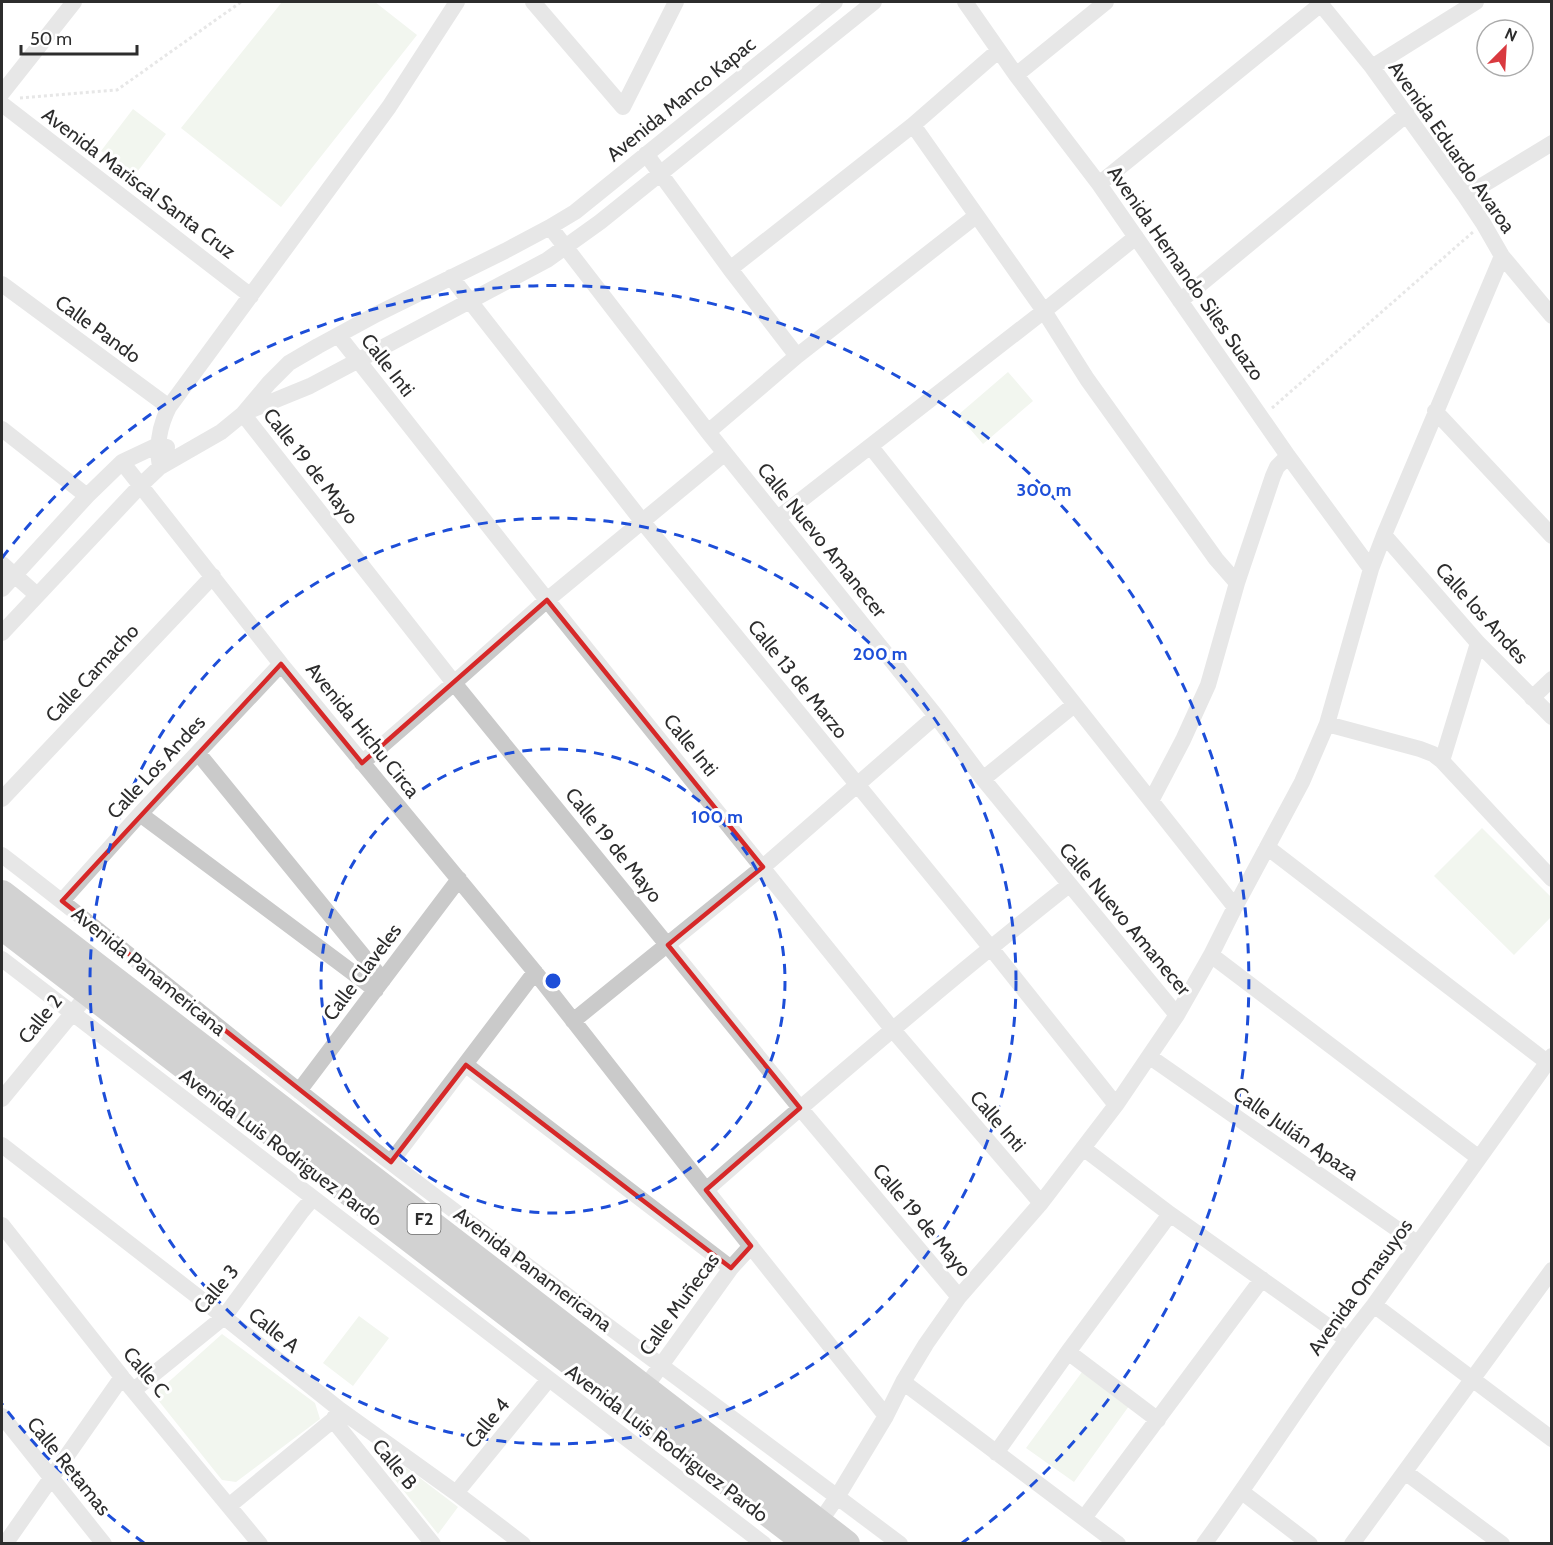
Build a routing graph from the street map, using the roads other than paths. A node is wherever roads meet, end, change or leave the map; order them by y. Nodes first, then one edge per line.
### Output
1 (74, 2) edge
2 (457, 2) edge
3 (533, 2) edge
4 (676, 2) edge
5 (874, 2) edge
6 (965, 2) edge
7 (1106, 2) edge
8 (1476, 2) edge
9 (830, 3) edge
10 (1320, 3) edge
11 (998, 51) junction
12 (1372, 67) junction
13 (1016, 75) junction
14 (5, 99) edge
15 (1407, 114) junction
16 (913, 124) junction
17 (1551, 143) edge
18 (646, 154) junction
19 (661, 174) junction
20 (1099, 184) junction
21 (1465, 196) junction
22 (976, 216) junction
23 (550, 227) junction
24 (1136, 237) junction
25 (566, 247) junction
26 (1502, 256) junction
27 (730, 269) junction
28 (451, 277) junction
29 (2, 284) edge
30 (251, 296) junction
31 (469, 301) junction
32 (1180, 301) junction
33 (1044, 311) junction
34 (1550, 311) edge
35 (338, 335) junction
36 (797, 356) junction
37 (358, 360) junction
38 (169, 407) junction
39 (1436, 411) junction
40 (243, 414) junction
41 (2, 429) edge
42 (708, 432) junction
43 (158, 445) junction
44 (871, 447) junction
45 (187, 452) junction
46 (725, 453) junction
47 (1288, 456) junction
48 (122, 462) junction
49 (160, 467) junction
50 (141, 485) junction
51 (87, 496) junction
52 (778, 518) junction
53 (642, 521) junction
54 (1384, 535) junction
55 (1551, 536) edge
56 (8, 569) edge
57 (1371, 569) junction
58 (213, 576) junction
59 (1237, 583) junction
60 (2, 588) edge
61 (37, 595) junction
62 (547, 600) junction
63 (2, 633) edge
64 (1478, 643) junction
65 (281, 664) junction
66 (1551, 680) edge
67 (454, 683) junction
68 (1532, 698) junction
69 (1074, 705) junction
70 (936, 716) junction
71 (1551, 717) edge
72 (1327, 724) junction
73 (198, 753) junction
74 (1442, 761) junction
75 (362, 763) junction
76 (984, 779) junction
77 (858, 786) junction
78 (2, 799) edge
79 (1152, 801) junction
80 (140, 814) junction
81 (1267, 847) junction
82 (2, 855) edge
83 (763, 867) junction
84 (459, 879) junction
85 (1551, 879) edge
86 (1069, 885) junction
87 (2, 894) edge
88 (62, 901) junction
89 (1234, 907) junction
90 (2, 926) edge
91 (668, 945) junction
92 (990, 947) junction
93 (1211, 955) junction
94 (2, 959) edge
95 (535, 972) junction
96 (380, 985) junction
97 (81, 1003) junction
98 (1177, 1016) junction
99 (573, 1021) junction
100 (892, 1029) junction
101 (1150, 1056) junction
102 (1549, 1059) edge
103 (465, 1065) junction
104 (299, 1091) junction
105 (2, 1099) edge
106 (1116, 1105) junction
107 (800, 1108) junction
108 (2, 1145) edge
109 (1083, 1148) junction
110 (1479, 1158) junction
111 (391, 1162) junction
112 (706, 1190) junction
113 (313, 1198) junction
114 (1041, 1203) junction
115 (1170, 1214) junction
116 (2, 1225) edge
117 (1417, 1243) junction
118 (751, 1246) junction
119 (731, 1268) junction
120 (1551, 1270) edge
121 (1262, 1279) junction
122 (959, 1297) junction
123 (1374, 1305) junction
124 (224, 1317) junction
125 (1346, 1339) junction
126 (1068, 1352) junction
127 (661, 1365) junction
128 (122, 1377) junction
129 (549, 1379) junction
130 (1473, 1379) junction
131 (903, 1382) junction
132 (644, 1389) junction
133 (134, 1390) junction
134 (336, 1415) junction
135 (2, 1416) edge
136 (886, 1416) junction
137 (1158, 1420) junction
138 (1551, 1439) edge
139 (996, 1453) junction
140 (1405, 1472) junction
141 (51, 1477) junction
142 (1242, 1492) junction
143 (456, 1493) junction
144 (837, 1497) junction
145 (230, 1505) junction
146 (1084, 1518) junction
147 (814, 1533) edge
148 (899, 1543) edge
149 (1501, 1543) edge
150 (5, 1544) edge
151 (104, 1544) edge
152 (260, 1544) edge
153 (433, 1544) edge
154 (523, 1544) edge
155 (764, 1544) edge
156 (846, 1544) edge
157 (1118, 1544) edge
158 (1204, 1544) edge
159 (1310, 1544) edge
160 (1352, 1544) edge

1 - 14 street
2 - 30 street
3 - 4 street
5 - 19 street
6 - 11 street, Avenida Hernando Siles Suazo
7 - 13 street
8 - 12 street
9 - 18 street, Avenida Manco Kapac
10 - 12 street, Avenida Eduardo Avaroa
10 - 20 street
11 - 13 street, Avenida Hernando Siles Suazo
11 - 16 street
12 - 15 street, Avenida Eduardo Avaroa
13 - 20 street, Avenida Hernando Siles Suazo
14 - 30 street, Avenida Mariscal Santa Cruz
15 - 21 street, Avenida Eduardo Avaroa
15 - 32 street
16 - 22 street
16 - 27 street
17 - 21 street
18 - 19 street
18 - 23 street, Avenida Manco Kapac
19 - 25 street
19 - 27 street
20 - 24 street, Avenida Hernando Siles Suazo
21 - 26 street, Avenida Eduardo Avaroa
22 - 33 street
22 - 36 street
23 - 25 street, Calle Nuevo Amanecer
23 - 28 street, Avenida Manco Kapac
24 - 32 street, Avenida Hernando Siles Suazo
24 - 33 street
25 - 31 street
25 - 42 street, Calle Nuevo Amanecer
26 - 34 street, Avenida Eduardo Avaroa
26 - 39 street
27 - 36 street
28 - 31 street, Calle 13 de Marzo
28 - 35 street, Avenida Manco Kapac
29 - 38 street, Calle Pando
30 - 38 street
31 - 37 street
31 - 53 street, Calle 13 de Marzo
32 - 47 street, Avenida Hernando Siles Suazo
33 - 44 street
33 - 59 street
35 - 37 street, Calle Inti
35 - 40 street, Avenida Manco Kapac
36 - 42 street
37 - 40 street
37 - 62 street, Calle Inti
38 - 43 street
39 - 54 street
39 - 55 street
40 - 45 street
40 - 67 street, Calle 19 de Mayo
41 - 51 street
42 - 46 street, Calle Nuevo Amanecer
43 - 45 street
43 - 48 street
43 - 49 street
44 - 52 street
44 - 69 street
45 - 49 street
46 - 52 street, Calle Nuevo Amanecer
46 - 53 street
47 - 57 street, Avenida Hernando Siles Suazo
47 - 59 street
48 - 50 street, Avenida Hichu Circa
48 - 51 street
49 - 50 street
50 - 58 street, Avenida Hichu Circa
50 - 61 street
51 - 56 street
52 - 70 street, Calle Nuevo Amanecer
53 - 62 street
53 - 77 street, Calle 13 de Marzo
54 - 57 street
54 - 64 street, Calle los Andes
56 - 60 street
56 - 61 street
57 - 72 street
58 - 65 street, Avenida Hichu Circa
58 - 78 street, Calle Camacho
59 - 79 street
61 - 63 street
62 - 67 street
62 - 83 street, Calle Inti
64 - 68 street, Calle los Andes
64 - 74 street
65 - 73 street, Calle Los Andes
65 - 75 street, Avenida Hichu Circa
66 - 68 street
67 - 75 street
67 - 91 street, Calle 19 de Mayo
68 - 71 street, Calle los Andes
69 - 76 street
69 - 79 street
70 - 76 street, Calle Nuevo Amanecer
70 - 77 street
72 - 74 street
72 - 81 street
73 - 80 street, Calle Los Andes
73 - 96 street
74 - 85 street
75 - 84 street, Avenida Hichu Circa
76 - 86 street, Calle Nuevo Amanecer
77 - 83 street
77 - 92 street, Calle 13 de Marzo
79 - 89 street
80 - 88 street, Calle Los Andes
80 - 96 street
81 - 89 street
81 - 102 street
82 - 88 street, Avenida Panamericana
83 - 91 street
83 - 100 street, Calle Inti
84 - 95 street, Avenida Hichu Circa
84 - 96 street, Calle Claveles
86 - 92 street
86 - 98 street, Calle Nuevo Amanecer
87 - 132 highway, Avenida Panamericana / F2
88 - 104 street, Avenida Panamericana
89 - 93 street
90 - 97 highway, Avenida Panamericana / F2
91 - 99 street
91 - 107 street, Calle 19 de Mayo
92 - 100 street
92 - 106 street, Calle 13 de Marzo
93 - 98 street
93 - 110 street
94 - 97 street, Avenida Luis Rodriguez Pardo
95 - 99 street, Avenida Hichu Circa
95 - 103 street
96 - 104 street, Calle Claveles
97 - 105 street, Calle 2
97 - 113 street, Avenida Luis Rodriguez Pardo
97 - 147 highway, Avenida Panamericana / F2
98 - 101 street
99 - 112 street, Avenida Hichu Circa
100 - 107 street
100 - 114 street, Calle Inti
101 - 106 street
101 - 117 street, Calle Julián Apaza
102 - 110 street, Avenida Omasuyos
103 - 111 street
103 - 119 street
104 - 111 street, Avenida Panamericana
106 - 109 street
107 - 112 street
107 - 122 street, Calle 19 de Mayo
108 - 124 street, Calle A
109 - 114 street
109 - 115 street
110 - 117 street, Avenida Omasuyos
111 - 127 street, Avenida Panamericana
112 - 118 street, Avenida Hichu Circa
113 - 124 street, Calle 3
113 - 129 street, Avenida Luis Rodriguez Pardo
114 - 122 street
115 - 121 street
115 - 126 street
116 - 128 street, Calle C
117 - 123 street, Avenida Omasuyos
118 - 119 street, Calle Muñecas
118 - 136 street, Avenida Hichu Circa
119 - 127 street, Calle Muñecas
120 - 130 street
121 - 125 street
121 - 137 street
122 - 131 street
123 - 125 street, Avenida Omasuyos
123 - 130 street
124 - 133 street, Calle 3
124 - 134 street, Calle A
125 - 142 street, Avenida Omasuyos
126 - 137 street
126 - 139 street
127 - 132 street, Calle Muñecas
127 - 144 street, Avenida Panamericana
128 - 133 street, Calle C
128 - 141 street
129 - 143 street, Calle 4
129 - 155 street, Avenida Luis Rodriguez Pardo
130 - 138 street
130 - 140 street
131 - 136 street
131 - 139 street
132 - 147 highway, Avenida Panamericana / F2
133 - 145 street, Calle C
134 - 143 street, Calle A
134 - 145 street
134 - 153 street, Calle B
135 - 141 street, Calle Retamas
136 - 144 street
137 - 146 street
139 - 146 street
140 - 149 street
140 - 160 street
141 - 150 street
141 - 151 street, Calle Retamas
142 - 158 street, Avenida Omasuyos
142 - 159 street
143 - 154 street, Calle A
144 - 147 street
144 - 148 street, Avenida Panamericana
145 - 152 street, Calle C
146 - 157 street
147 - 156 highway, Avenida Panamericana / F2

